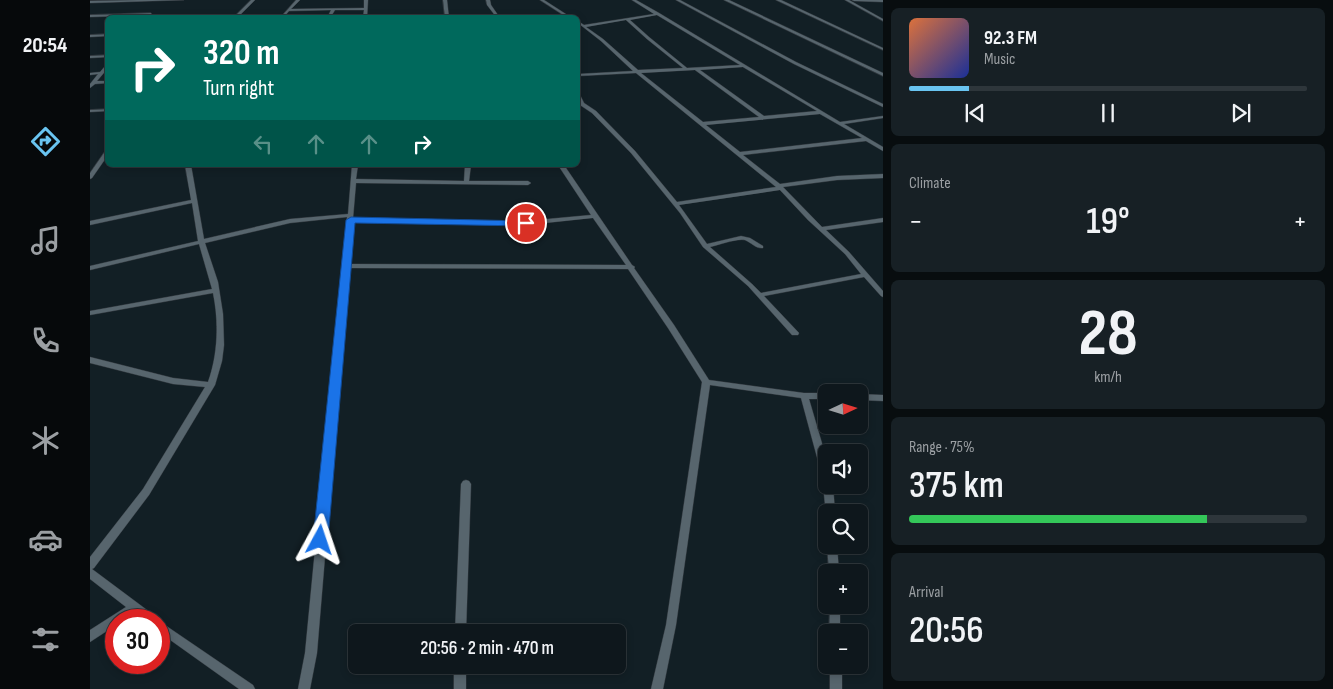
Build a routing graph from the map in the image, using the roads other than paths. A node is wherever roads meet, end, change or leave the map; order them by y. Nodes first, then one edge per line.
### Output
1 (162, 0) edge
2 (182, 0) edge
3 (253, 0) edge
4 (298, 0) edge
5 (366, 0) edge
6 (445, 0) edge
7 (488, 0) edge
8 (542, 0) edge
9 (634, 0) edge
10 (678, 0) edge
11 (726, 0) edge
12 (778, 0) edge
13 (847, 0) edge
14 (854, 0) edge
15 (120, 1) edge
16 (883, 1) edge
17 (90, 2) edge
18 (334, 9) junction
19 (365, 9) junction
20 (288, 10) junction
21 (658, 14) junction
22 (150, 15) edge
23 (237, 15) edge
24 (284, 15) edge
25 (330, 15) edge
26 (365, 15) edge
27 (447, 15) edge
28 (497, 15) edge
29 (566, 15) edge
30 (90, 16) edge
31 (105, 16) edge
32 (627, 19) junction
33 (883, 20) edge
34 (580, 23) edge
35 (584, 26) junction
36 (105, 35) edge
37 (90, 36) edge
38 (883, 49) edge
39 (105, 56) edge
40 (90, 57) edge
41 (743, 66) junction
42 (105, 68) edge
43 (695, 68) junction
44 (686, 69) junction
45 (636, 71) junction
46 (100, 73) junction
47 (90, 74) edge
48 (580, 75) edge
49 (883, 75) edge
50 (105, 83) edge
51 (92, 85) edge
52 (580, 100) edge
53 (883, 106) edge
54 (105, 110) edge
55 (90, 111) edge
56 (822, 112) junction
57 (762, 117) junction
58 (883, 117) edge
59 (840, 123) junction
60 (702, 124) junction
61 (868, 139) junction
62 (883, 149) edge
63 (105, 154) edge
64 (739, 154) junction
65 (188, 167) edge
66 (355, 167) edge
67 (468, 167) edge
68 (562, 167) edge
69 (883, 176) edge
70 (90, 177) edge
71 (354, 181) junction
72 (528, 182) dead end
73 (466, 183) junction
74 (779, 187) junction
75 (194, 201) junction
76 (675, 204) junction
77 (594, 216) junction
78 (351, 218) junction
79 (883, 220) edge
80 (90, 223) edge
81 (822, 228) junction
82 (202, 241) junction
83 (705, 246) junction
84 (761, 247) dead end
85 (347, 266) junction
86 (90, 268) edge
87 (632, 268) junction
88 (866, 275) junction
89 (874, 285) junction
90 (883, 285) edge
91 (216, 290) junction
92 (759, 295) junction
93 (883, 295) edge
94 (90, 313) edge
95 (795, 333) dead end
96 (90, 360) edge
97 (706, 382) junction
98 (211, 385) junction
99 (804, 396) junction
100 (818, 396) edge
101 (868, 397) edge
102 (883, 398) edge
103 (818, 444) edge
104 (466, 484) dead end
105 (90, 565) edge
106 (90, 573) edge
107 (135, 608) joint
108 (460, 624) edge
109 (170, 634) edge
110 (90, 637) edge
111 (460, 674) edge
112 (836, 674) edge
113 (241, 687) edge
114 (304, 689) edge
115 (460, 689) edge
116 (657, 689) edge
117 (836, 689) edge

1 - 2 street
1 - 15 street
1 - 22 street
3 - 23 street
4 - 20 street
5 - 19 street
6 - 27 street
7 - 28 street
8 - 29 street
9 - 21 street
10 - 53 street
11 - 49 street
12 - 38 street
13 - 33 street
14 - 16 street
15 - 17 street
18 - 19 street
18 - 20 street
18 - 25 street
19 - 26 street
20 - 24 street
21 - 32 street
21 - 41 street
30 - 31 street
32 - 35 street
32 - 44 street
34 - 35 street
35 - 45 street
36 - 37 street
39 - 40 street
41 - 43 street
41 - 56 street
42 - 46 street
43 - 44 street
43 - 57 street
44 - 45 street
45 - 48 street
45 - 60 street
46 - 47 street
46 - 51 street
50 - 51 street
52 - 76 street
54 - 55 street
56 - 57 street
56 - 59 street
57 - 60 street
58 - 59 street
59 - 61 street
60 - 64 street
61 - 62 street
61 - 64 street
63 - 70 street
64 - 74 street
65 - 75 street
66 - 71 street
67 - 73 street
68 - 77 street
69 - 74 street
71 - 73 street
71 - 78 street
72 - 73 street
74 - 76 street
74 - 81 street
75 - 80 street
75 - 82 street
76 - 83 street
77 - 78 street
77 - 87 street
78 - 82 street
78 - 85 street
79 - 81 street
81 - 88 street
82 - 86 street
82 - 91 street
83 - 84 street
83 - 92 street
85 - 87 street
85 - 114 street
87 - 97 street
88 - 89 street
88 - 92 street
89 - 90 street
89 - 93 street
91 - 94 street
91 - 98 street
92 - 95 street
96 - 98 street
97 - 99 street
97 - 116 street
98 - 105 street
99 - 100 street
99 - 103 street
101 - 102 street
104 - 108 street
106 - 107 street
107 - 110 street
109 - 113 street
111 - 115 street
112 - 117 street

